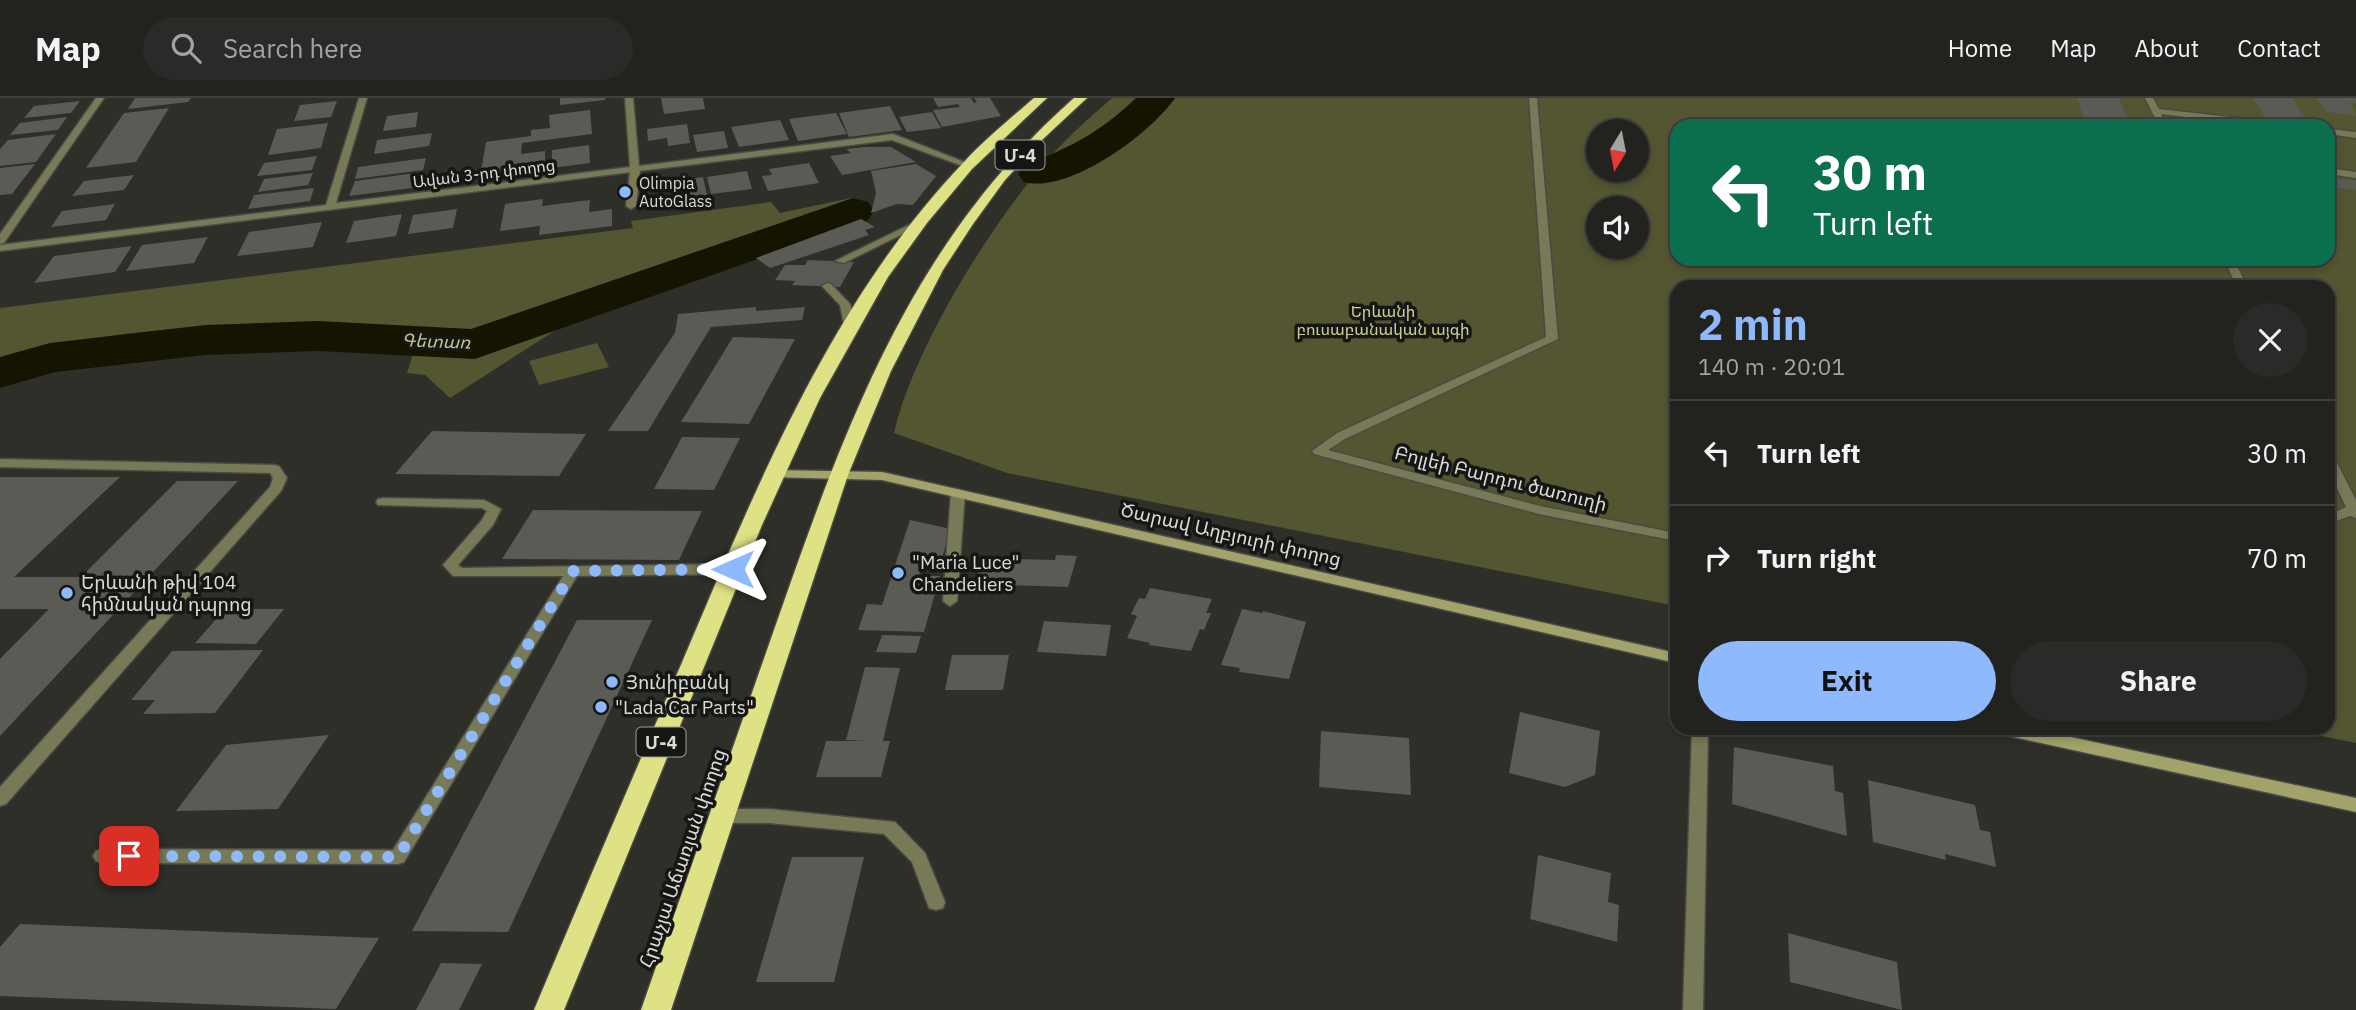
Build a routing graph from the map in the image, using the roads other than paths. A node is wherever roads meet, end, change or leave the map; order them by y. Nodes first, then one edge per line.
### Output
1 (100, 98) edge
2 (363, 98) edge
3 (629, 98) edge
4 (1041, 98) edge
5 (1081, 98) edge
6 (1533, 98) edge
7 (2147, 98) edge
8 (2155, 111) junction
9 (2159, 119) edge
10 (2223, 119) edge
11 (2335, 132) edge
12 (2356, 135) edge
13 (968, 165) junction
14 (635, 171) junction
15 (2335, 172) edge
16 (2356, 175) edge
17 (631, 206) dead end
18 (330, 208) junction
19 (920, 223) junction
20 (0, 241) edge
21 (0, 248) edge
22 (840, 261) dead end
23 (827, 286) dead end
24 (850, 325) junction
25 (0, 463) edge
26 (2335, 471) edge
27 (773, 474) junction
28 (838, 475) junction
29 (958, 493) junction
30 (383, 502) dead end
31 (2355, 511) edge
32 (2335, 518) edge
33 (1670, 536) edge
34 (733, 569) junction
35 (573, 571) junction
36 (950, 601) dead end
37 (1670, 657) edge
38 (1700, 735) edge
39 (2032, 735) edge
40 (0, 799) edge
41 (2356, 805) edge
42 (722, 816) junction
43 (102, 856) dead end
44 (936, 902) dead end
45 (549, 1010) edge
46 (656, 1010) edge
47 (1693, 1010) edge

1 - 20 street
2 - 18 street
3 - 14 street
4 - 13 highway, Մ-4
5 - 28 highway, Հրաչյա Աճառյան փողոց / Մ-4
6 - 33 street, Բոլլեի Բարդու ծառուղի
7 - 8 street
8 - 9 street
8 - 10 street
11 - 12 street
13 - 14 street, Ավան 3-րդ փողոց
13 - 19 highway, Մ-4
14 - 17 street
14 - 18 street, Ավան 3-րդ փողոց
15 - 16 street
18 - 21 street, Ավան 3-րդ փողոց
19 - 22 street
19 - 24 highway, Մ-4
23 - 24 street
24 - 27 highway, Մ-4
25 - 40 street
26 - 31 street
27 - 28 main road, Ծարավ Աղբյուրի փողոց
27 - 34 highway, Մ-4
28 - 29 main road, Ծարավ Աղբյուրի փողոց
28 - 42 highway, Հրաչյա Աճառյան փողոց / Մ-4
29 - 36 street
29 - 37 main road, Ծարավ Աղբյուրի փողոց
30 - 35 street
31 - 32 street
34 - 35 street
34 - 45 highway, Մ-4
35 - 43 street
38 - 47 street
39 - 41 main road
42 - 44 street
42 - 46 highway, Հրաչյա Աճառյան փողոց / Մ-4

